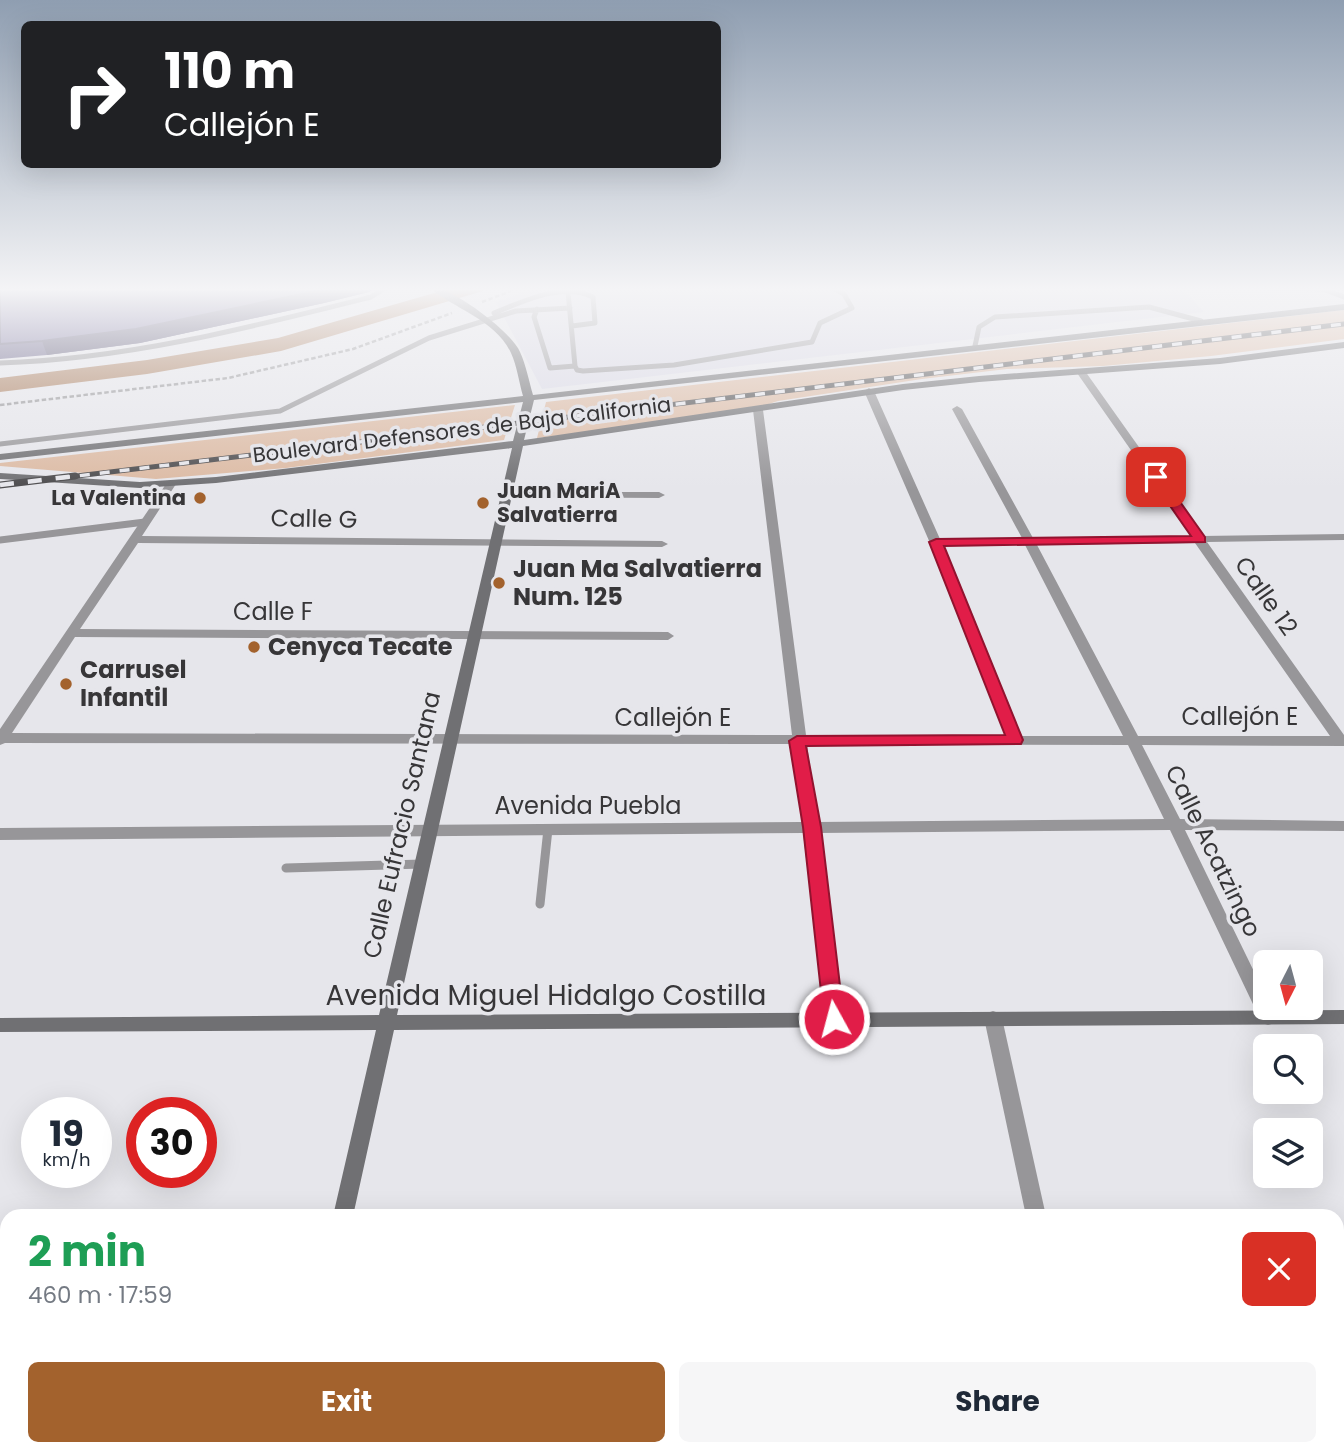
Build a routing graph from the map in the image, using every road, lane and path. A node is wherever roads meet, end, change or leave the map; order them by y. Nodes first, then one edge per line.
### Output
1 (117, 355) edge
2 (328, 355) edge
3 (392, 355) edge
4 (516, 355) edge
5 (545, 355) edge
6 (574, 355) edge
7 (738, 355) edge
8 (900, 355) edge
9 (1273, 355) edge
10 (0, 363) edge
11 (575, 366) junction
12 (1082, 373) junction
13 (869, 391) junction
14 (528, 399) junction
15 (0, 405) edge
16 (957, 409) dead end
17 (758, 410) junction
18 (0, 444) edge
19 (519, 445) junction
20 (0, 457) edge
21 (0, 476) edge
22 (171, 484) junction
23 (506, 495) junction
24 (659, 495) dead end
25 (145, 522) junction
26 (1344, 537) edge
27 (134, 539) junction
28 (0, 540) edge
29 (1200, 540) junction
30 (1030, 541) junction
31 (494, 542) junction
32 (936, 542) junction
33 (662, 544) dead end
34 (72, 633) junction
35 (474, 635) junction
36 (668, 636) dead end
37 (1, 739) edge
38 (1133, 739) junction
39 (1015, 740) junction
40 (449, 741) junction
41 (797, 741) junction
42 (1342, 741) edge
43 (1177, 824) junction
44 (1344, 826) edge
45 (812, 827) junction
46 (548, 829) junction
47 (429, 830) junction
48 (0, 834) edge
49 (422, 864) junction
50 (286, 867) dead end
51 (540, 904) dead end
52 (1253, 986) edge
53 (1323, 1017) edge
54 (1344, 1017) edge
55 (993, 1018) junction
56 (1253, 1018) edge
57 (834, 1019) junction
58 (386, 1023) junction
59 (0, 1025) edge
60 (346, 1209) edge
61 (1034, 1209) edge

1 - 10 lane
2 - 15 path
3 - 18 lane
4 - 14 main road, Calle Eufracio Santana
5 - 11 lane
6 - 11 lane
7 - 11 lane
8 - 14 main road, Boulevard Defensores de Baja California
9 - 12 main road, Boulevard Defensores de Baja California
12 - 13 main road, Boulevard Defensores de Baja California
12 - 29 street, Calle 12
13 - 17 main road, Boulevard Defensores de Baja California
13 - 32 street
14 - 19 main road, Calle Eufracio Santana
14 - 20 main road, Boulevard Defensores de Baja California
16 - 30 street, Calle Acatzingo
17 - 19 main road, Boulevard Defensores de Baja California
17 - 41 street
19 - 22 main road, Boulevard Defensores de Baja California
19 - 23 main road, Calle Eufracio Santana
21 - 22 main road, Boulevard Defensores de Baja California
22 - 25 street
23 - 24 street
23 - 31 main road, Calle Eufracio Santana
25 - 27 street
25 - 28 lane
26 - 29 street
27 - 31 street, Calle G
27 - 34 street
29 - 30 street
29 - 42 street, Calle 12
30 - 32 street
30 - 38 street, Calle Acatzingo
31 - 33 street, Calle G
31 - 35 main road, Calle Eufracio Santana
32 - 39 street
34 - 35 street, Calle F
34 - 37 street
35 - 36 street, Calle F
35 - 40 main road, Calle Eufracio Santana
37 - 40 street, Callejón E
38 - 39 street, Callejón E
38 - 42 street, Callejón E
38 - 43 street, Calle Acatzingo
39 - 41 street, Callejón E
40 - 41 street, Callejón E
40 - 47 main road, Calle Eufracio Santana
41 - 45 street
43 - 44 street, Avenida Puebla
43 - 45 street, Avenida Puebla
43 - 52 street, Calle Acatzingo
45 - 46 street, Avenida Puebla
45 - 57 street
46 - 47 street, Avenida Puebla
46 - 51 lane
47 - 48 street, Avenida Puebla
47 - 49 main road, Calle Eufracio Santana
49 - 50 lane
49 - 58 main road, Calle Eufracio Santana
53 - 54 main road, Avenida Miguel Hidalgo Costilla
55 - 56 main road, Avenida Miguel Hidalgo Costilla
55 - 57 main road, Avenida Miguel Hidalgo Costilla
55 - 61 street
57 - 58 main road, Avenida Miguel Hidalgo Costilla
58 - 59 main road, Avenida Miguel Hidalgo Costilla
58 - 60 main road, Calle Eufracio Santana

